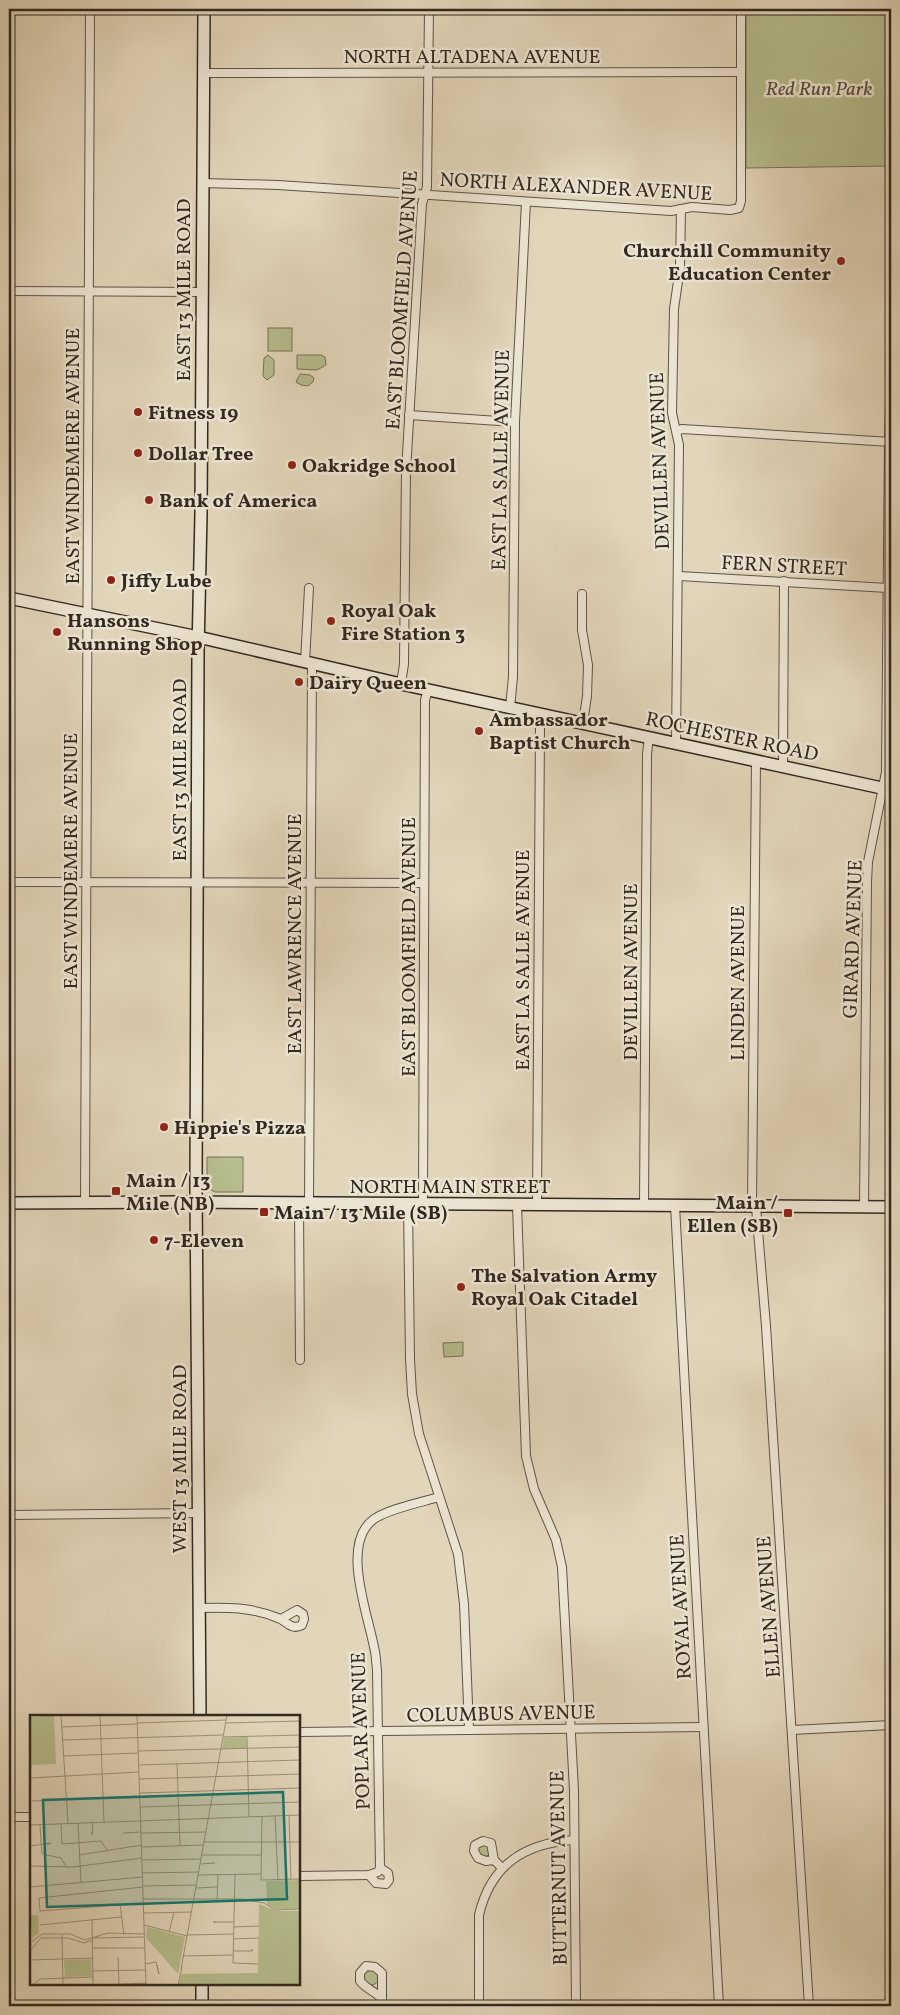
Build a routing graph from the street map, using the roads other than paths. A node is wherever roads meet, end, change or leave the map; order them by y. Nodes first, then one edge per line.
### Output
1 (90, 9) edge
2 (204, 9) edge
3 (429, 9) edge
4 (741, 9) edge
5 (428, 72) junction
6 (741, 72) junction
7 (203, 73) junction
8 (203, 183) junction
9 (425, 196) junction
10 (526, 202) junction
11 (681, 209) junction
12 (9, 291) edge
13 (89, 292) junction
14 (202, 292) junction
15 (891, 372) edge
16 (408, 415) junction
17 (515, 422) junction
18 (677, 430) junction
19 (890, 442) edge
20 (678, 576) junction
21 (784, 582) junction
22 (309, 588) dead end
23 (888, 588) junction
24 (582, 594) dead end
25 (9, 598) edge
26 (87, 615) junction
27 (198, 636) junction
28 (308, 663) junction
29 (401, 684) junction
30 (428, 690) junction
31 (510, 708) junction
32 (541, 714) junction
33 (583, 723) junction
34 (649, 738) junction
35 (676, 743) junction
36 (756, 760) junction
37 (783, 766) junction
38 (887, 789) edge
39 (9, 882) edge
40 (86, 882) junction
41 (197, 883) junction
42 (310, 884) junction
43 (424, 884) junction
44 (196, 1202) junction
45 (9, 1203) edge
46 (85, 1203) junction
47 (304, 1204) junction
48 (408, 1204) junction
49 (423, 1204) junction
50 (517, 1205) junction
51 (536, 1206) junction
52 (644, 1206) junction
53 (675, 1206) junction
54 (754, 1207) junction
55 (864, 1207) junction
56 (891, 1207) edge
57 (300, 1360) dead end
58 (439, 1497) junction
59 (198, 1513) junction
60 (9, 1515) edge
61 (199, 1608) junction
62 (281, 1618) dead end
63 (200, 1715) edge
64 (891, 1724) edge
65 (703, 1727) junction
66 (469, 1729) junction
67 (570, 1729) junction
68 (792, 1730) junction
69 (377, 1731) junction
70 (300, 1732) edge
71 (9, 1817) edge
72 (30, 1817) edge
73 (574, 1840) junction
74 (494, 1860) dead end
75 (502, 1868) junction
76 (379, 1870) junction
77 (369, 1875) junction
78 (300, 1876) edge
79 (202, 1985) edge
80 (9, 1987) edge
81 (9, 2006) edge
82 (202, 2006) edge
83 (479, 2006) edge
84 (576, 2006) edge
85 (718, 2006) edge
86 (809, 2006) edge

1 - 13 street, EAST WINDEMERE AVENUE
2 - 7 main road, EAST 13 MILE ROAD
3 - 5 street, EAST BLOOMFIELD AVENUE
4 - 6 street
5 - 6 street, NORTH ALTADENA AVENUE
5 - 7 street, NORTH ALTADENA AVENUE
5 - 9 street, EAST BLOOMFIELD AVENUE
6 - 11 street, NORTH ALEXANDER AVENUE
7 - 8 main road, EAST 13 MILE ROAD
8 - 9 street, NORTH ALEXANDER AVENUE
8 - 14 main road, EAST 13 MILE ROAD
9 - 10 street, NORTH ALEXANDER AVENUE
9 - 16 street, EAST BLOOMFIELD AVENUE
10 - 11 street, NORTH ALEXANDER AVENUE
10 - 17 street, EAST LA SALLE AVENUE
11 - 18 street, DEVILLEN AVENUE
12 - 13 street
13 - 14 street
13 - 26 street, EAST WINDEMERE AVENUE
14 - 27 main road, EAST 13 MILE ROAD
15 - 19 street, GIRARD AVENUE
16 - 17 street
16 - 29 street, EAST BLOOMFIELD AVENUE
17 - 31 street, EAST LA SALLE AVENUE
18 - 19 street
18 - 20 street, DEVILLEN AVENUE
19 - 23 street, GIRARD AVENUE
20 - 21 street, FERN STREET
20 - 35 street, DEVILLEN AVENUE
21 - 23 street, FERN STREET
21 - 37 street
22 - 28 street, EAST LAWRENCE AVENUE
23 - 38 street, GIRARD AVENUE
24 - 33 street
25 - 26 main road, ROCHESTER ROAD
26 - 27 main road, ROCHESTER ROAD
26 - 40 street, EAST WINDEMERE AVENUE
27 - 28 main road, ROCHESTER ROAD
27 - 41 main road, EAST 13 MILE ROAD
28 - 29 main road, ROCHESTER ROAD
28 - 42 street, EAST LAWRENCE AVENUE
29 - 30 main road, ROCHESTER ROAD
30 - 31 main road, ROCHESTER ROAD
30 - 43 street, EAST BLOOMFIELD AVENUE
31 - 32 main road, ROCHESTER ROAD
32 - 33 main road, ROCHESTER ROAD
32 - 51 street, EAST LA SALLE AVENUE
33 - 34 main road, ROCHESTER ROAD
34 - 35 main road, ROCHESTER ROAD
34 - 52 street, DEVILLEN AVENUE
35 - 36 main road, ROCHESTER ROAD
36 - 37 main road, ROCHESTER ROAD
36 - 54 street, LINDEN AVENUE
37 - 38 main road, ROCHESTER ROAD
38 - 55 street, GIRARD AVENUE
39 - 40 street
40 - 41 street
40 - 46 street, EAST WINDEMERE AVENUE
41 - 42 street
41 - 44 main road, EAST 13 MILE ROAD
42 - 43 street
42 - 47 street, EAST LAWRENCE AVENUE
43 - 49 street, EAST BLOOMFIELD AVENUE
44 - 46 main road, NORTH MAIN STREET
44 - 47 main road, NORTH MAIN STREET
44 - 59 main road, WEST 13 MILE ROAD
45 - 46 main road, NORTH MAIN STREET
47 - 48 main road, NORTH MAIN STREET
47 - 57 street, EAST LAWRENCE AVENUE
48 - 49 main road, NORTH MAIN STREET
48 - 58 street
49 - 50 main road, NORTH MAIN STREET
50 - 51 main road, NORTH MAIN STREET
50 - 67 street, BUTTERNUT AVENUE
51 - 52 main road, NORTH MAIN STREET
52 - 53 main road, NORTH MAIN STREET
53 - 54 main road, NORTH MAIN STREET
53 - 65 street, ROYAL AVENUE
54 - 55 main road, NORTH MAIN STREET
54 - 68 street, ELLEN AVENUE
55 - 56 main road, NORTH MAIN STREET
58 - 66 street
58 - 69 street, POPLAR AVENUE
59 - 60 street
59 - 61 main road, WEST 13 MILE ROAD
61 - 62 street
61 - 63 main road, WEST 13 MILE ROAD
64 - 68 street
65 - 67 street, COLUMBUS AVENUE
65 - 85 street, ROYAL AVENUE
66 - 67 street, COLUMBUS AVENUE
66 - 69 street, COLUMBUS AVENUE
67 - 73 street, BUTTERNUT AVENUE
68 - 86 street, ELLEN AVENUE
69 - 70 street, COLUMBUS AVENUE
69 - 76 street, POPLAR AVENUE
71 - 72 street
73 - 75 street
73 - 84 street, BUTTERNUT AVENUE
74 - 75 street
75 - 83 street
76 - 77 street
76 - 77 street, POPLAR AVENUE
77 - 78 street
79 - 82 main road
80 - 81 street

